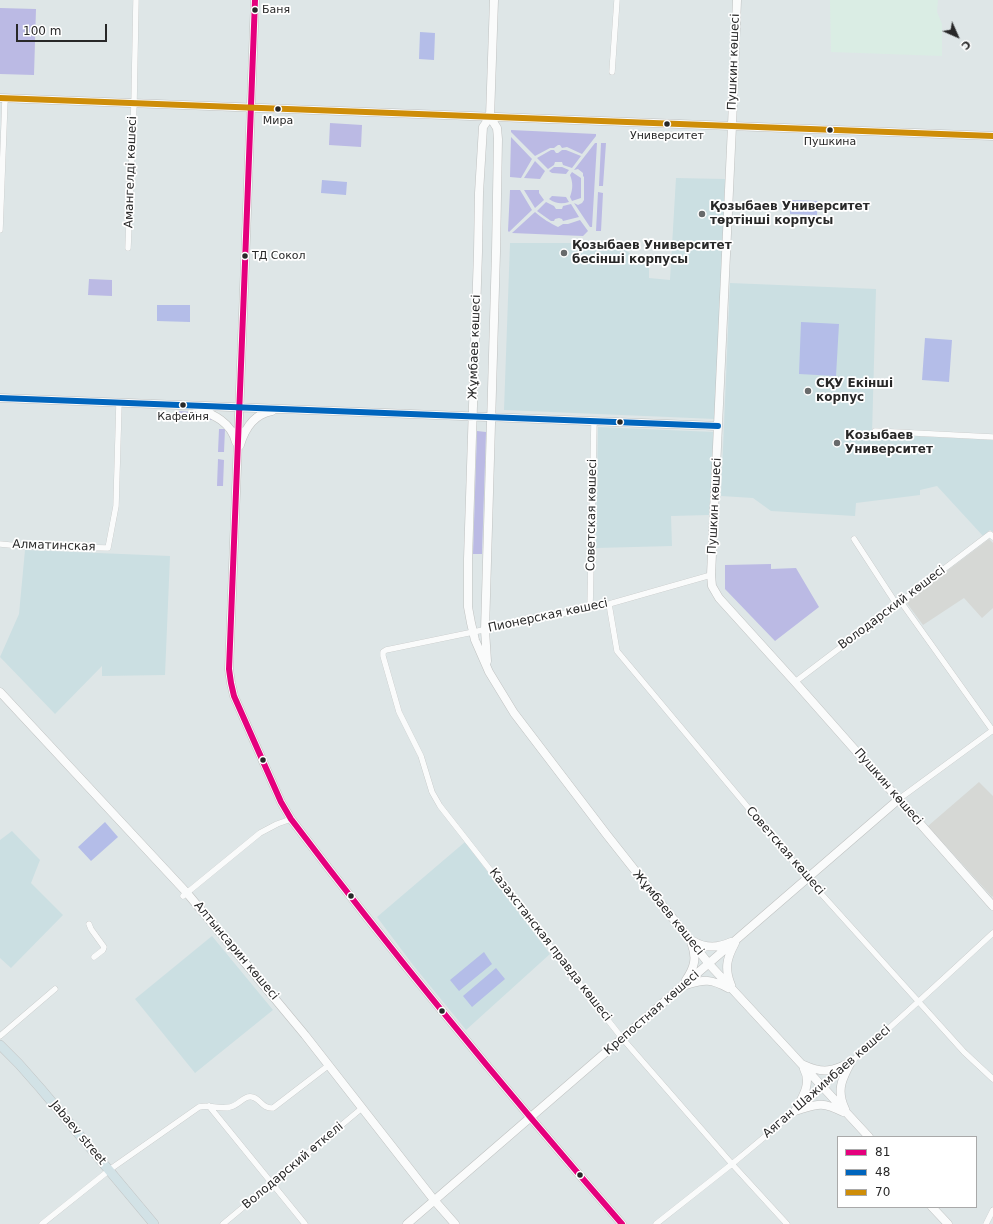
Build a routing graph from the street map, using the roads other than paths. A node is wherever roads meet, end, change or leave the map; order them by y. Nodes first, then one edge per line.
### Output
1 (136, 0) edge
2 (255, 0) edge
3 (494, 0) edge
4 (617, 0) edge
5 (737, 0) edge
6 (612, 72) dead end
7 (3, 99) edge
8 (134, 104) junction
9 (251, 109) junction
10 (490, 117) junction
11 (732, 126) junction
12 (993, 136) edge
13 (0, 230) edge
14 (128, 248) dead end
15 (0, 398) edge
16 (120, 403) junction
17 (188, 406) junction
18 (239, 407) junction
19 (282, 409) junction
20 (473, 417) junction
21 (491, 417) junction
22 (594, 422) junction
23 (718, 426) junction
24 (875, 431) dead end
25 (993, 437) edge
26 (237, 458) junction
27 (992, 535) edge
28 (854, 539) dead end
29 (0, 544) edge
30 (712, 575) junction
31 (899, 603) junction
32 (609, 604) junction
33 (590, 608) junction
34 (485, 630) junction
35 (473, 632) junction
36 (383, 652) joint
37 (489, 672) junction
38 (795, 682) junction
39 (0, 692) edge
40 (993, 730) edge
41 (898, 799) junction
42 (291, 819) junction
43 (808, 878) junction
44 (185, 895) junction
45 (993, 906) edge
46 (89, 924) dead end
47 (993, 933) edge
48 (689, 938) junction
49 (738, 939) junction
50 (94, 957) dead end
51 (709, 964) junction
52 (682, 987) junction
53 (55, 989) dead end
54 (734, 991) junction
55 (919, 1002) junction
56 (0, 1036) edge
57 (622, 1038) junction
58 (0, 1045) edge
59 (800, 1062) junction
60 (851, 1062) junction
61 (329, 1065) junction
62 (993, 1080) edge
63 (823, 1087) junction
64 (210, 1106) junction
65 (362, 1108) junction
66 (795, 1111) junction
67 (848, 1115) junction
68 (530, 1117) junction
69 (868, 1136) edge
70 (732, 1164) junction
71 (109, 1170) junction
72 (272, 1183) junction
73 (434, 1200) junction
74 (933, 1208) edge
75 (993, 1210) edge
76 (42, 1224) edge
77 (154, 1224) edge
78 (223, 1224) edge
79 (305, 1224) edge
80 (407, 1224) edge
81 (455, 1224) edge
82 (622, 1224) edge
83 (656, 1224) edge
84 (787, 1224) edge
85 (948, 1224) edge
86 (986, 1224) edge

1 - 8 street, Амангелді көшесі
2 - 9 main road
3 - 10 main road, Жұмбаев көшесі
4 - 6 street
5 - 11 main road, Пушкин көшесі
7 - 8 main road
7 - 13 street
8 - 9 main road
8 - 14 street, Амангелді көшесі
9 - 10 main road
9 - 18 main road
10 - 11 main road
10 - 20 main road, Жұмбаев көшесі
10 - 21 main road, Жұмбаев көшесі
11 - 12 main road
11 - 23 main road, Пушкин көшесі
15 - 16 main road
16 - 17 main road
16 - 29 street, Алматинская
17 - 18 main road
17 - 26 main road
18 - 19 main road
18 - 26 main road
19 - 20 main road
19 - 26 main road
20 - 21 main road
20 - 35 main road, Жұмбаев көшесі
21 - 22 main road
21 - 34 main road, Жұмбаев көшесі
22 - 23 main road
22 - 33 street, Советская көшесі
23 - 30 main road, Пушкин көшесі
24 - 25 street
26 - 42 main road
27 - 31 street, Володарский көшесі
28 - 31 street
30 - 32 street, Пионерская көшесі
30 - 38 main road, Пушкин көшесі
31 - 38 street, Володарский көшесі
31 - 40 street
32 - 33 street, Пионерская көшесі
32 - 43 street, Советская көшесі
33 - 34 street, Пионерская көшесі
34 - 35 street, Пионерская көшесі
34 - 37 main road, Жұмбаев көшесі
35 - 36 street, Пионерская көшесі
35 - 37 main road, Жұмбаев көшесі
36 - 57 street, Казахстанская правда көшесі
37 - 48 main road, Жұмбаев көшесі
38 - 41 main road, Пушкин көшесі
39 - 44 main road, Алтынсарин көшесі
40 - 41 street, Крепостная көшесі
41 - 43 main road, Крепостная көшесі
41 - 45 main road, Пушкин көшесі
42 - 44 street
42 - 68 main road
43 - 49 main road, Крепостная көшесі
43 - 55 street, Советская көшесі
44 - 61 main road, Алтынсарин көшесі
46 - 50 street
47 - 55 street, Аяган Шажимбаев көшесі
48 - 49 main road
48 - 51 main road, Жұмбаев көшесі
48 - 52 main road
49 - 51 main road, Крепостная көшесі
49 - 54 main road
51 - 52 main road, Крепостная көшесі
51 - 54 main road, Жұмбаев көшесі
52 - 54 main road
52 - 57 main road, Крепостная көшесі
53 - 56 street
54 - 59 main road, Жұмбаев көшесі
55 - 60 street, Аяган Шажимбаев көшесі
55 - 62 street, Советская көшесі
57 - 68 main road, Крепостная көшесі
57 - 70 street, Казахстанская правда көшесі
58 - 71 main road, Jabaev street
59 - 60 main road
59 - 63 main road, Жұмбаев көшесі
59 - 66 main road
60 - 63 street, Аяган Шажимбаев көшесі
60 - 67 main road
61 - 64 street
61 - 65 main road, Алтынсарин көшесі
63 - 66 street, Аяган Шажимбаев көшесі
63 - 67 main road, Жұмбаев көшесі
64 - 71 street
64 - 72 street
65 - 72 street, Володарский өткелі
65 - 73 main road, Алтынсарин көшесі
66 - 67 main road
66 - 70 street, Аяган Шажимбаев көшесі
67 - 69 main road, Жұмбаев көшесі
68 - 73 main road, Крепостная көшесі
68 - 82 main road
70 - 83 street, Аяган Шажимбаев көшесі
70 - 84 street, Казахстанская правда көшесі
71 - 76 street
71 - 77 main road, Jabaev street
72 - 78 street, Володарский өткелі
72 - 79 street
73 - 80 main road, Крепостная көшесі
73 - 81 main road, Алтынсарин көшесі
74 - 85 main road
75 - 86 street

